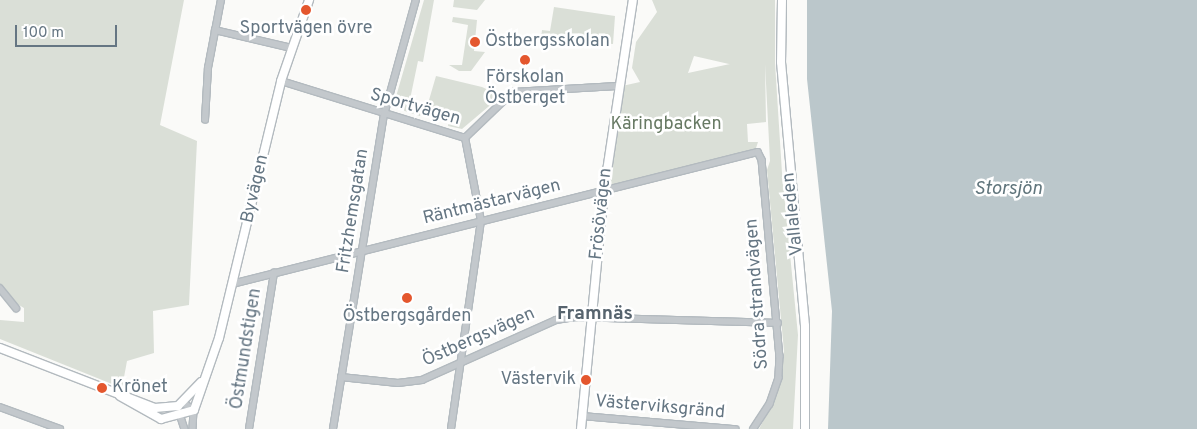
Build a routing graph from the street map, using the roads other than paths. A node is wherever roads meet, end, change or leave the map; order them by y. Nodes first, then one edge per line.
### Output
1 (221, 0) edge
2 (309, 0) edge
3 (416, 0) edge
4 (632, 0) edge
5 (782, 0) edge
6 (215, 30) junction
7 (292, 48) junction
8 (281, 82) junction
9 (617, 86) junction
10 (384, 115) junction
11 (205, 120) dead end
12 (465, 138) junction
13 (758, 152) joint
14 (604, 191) junction
15 (481, 221) junction
16 (364, 251) junction
17 (274, 274) junction
18 (232, 284) junction
19 (0, 288) edge
20 (16, 308) dead end
21 (591, 315) junction
22 (778, 323) junction
23 (0, 348) edge
24 (461, 364) junction
25 (341, 377) junction
26 (204, 378) junction
27 (120, 396) junction
28 (181, 405) junction
29 (0, 407) edge
30 (194, 410) junction
31 (179, 415) junction
32 (582, 416) junction
33 (60, 429) edge
34 (185, 429) edge
35 (194, 429) edge
36 (249, 429) edge
37 (333, 429) edge
38 (450, 429) edge
39 (581, 429) edge
40 (735, 429) edge
41 (754, 429) edge
42 (805, 429) edge

1 - 6 street
2 - 7 street, Byvägen
3 - 10 street, Fritzhemsgatan
4 - 9 street, Frösövägen
5 - 42 street, Vallaleden
6 - 7 street
6 - 11 street
7 - 8 street, Byvägen
8 - 10 street, Sportvägen
8 - 18 street, Byvägen
9 - 12 street, Sportvägen
9 - 14 street, Frösövägen
10 - 12 street, Sportvägen
10 - 16 street, Fritzhemsgatan
12 - 15 street
13 - 14 street, Räntmästarvägen
13 - 22 street, Södra strandvägen
14 - 15 street, Räntmästarvägen
14 - 21 street, Frösövägen
15 - 16 street, Räntmästarvägen
15 - 24 street
16 - 17 street, Räntmästarvägen
16 - 25 street, Fritzhemsgatan
17 - 18 street, Räntmästarvägen
17 - 36 street, Östmundstigen
18 - 26 street, Byvägen
19 - 20 street
21 - 22 street, Östbergsvägen
21 - 24 street, Östbergsvägen
21 - 32 street, Frösövägen
22 - 41 street, Södra strandvägen
23 - 27 street
24 - 25 street, Östbergsvägen
24 - 38 street
25 - 37 street, Fritzhemsgatan
26 - 28 street, Byvägen
26 - 30 street, Byvägen
27 - 28 street
27 - 31 street
28 - 30 street
28 - 31 street
29 - 33 street
30 - 31 street
30 - 35 street
31 - 34 street
32 - 39 street, Frösövägen
32 - 40 street, Västerviksgränd

